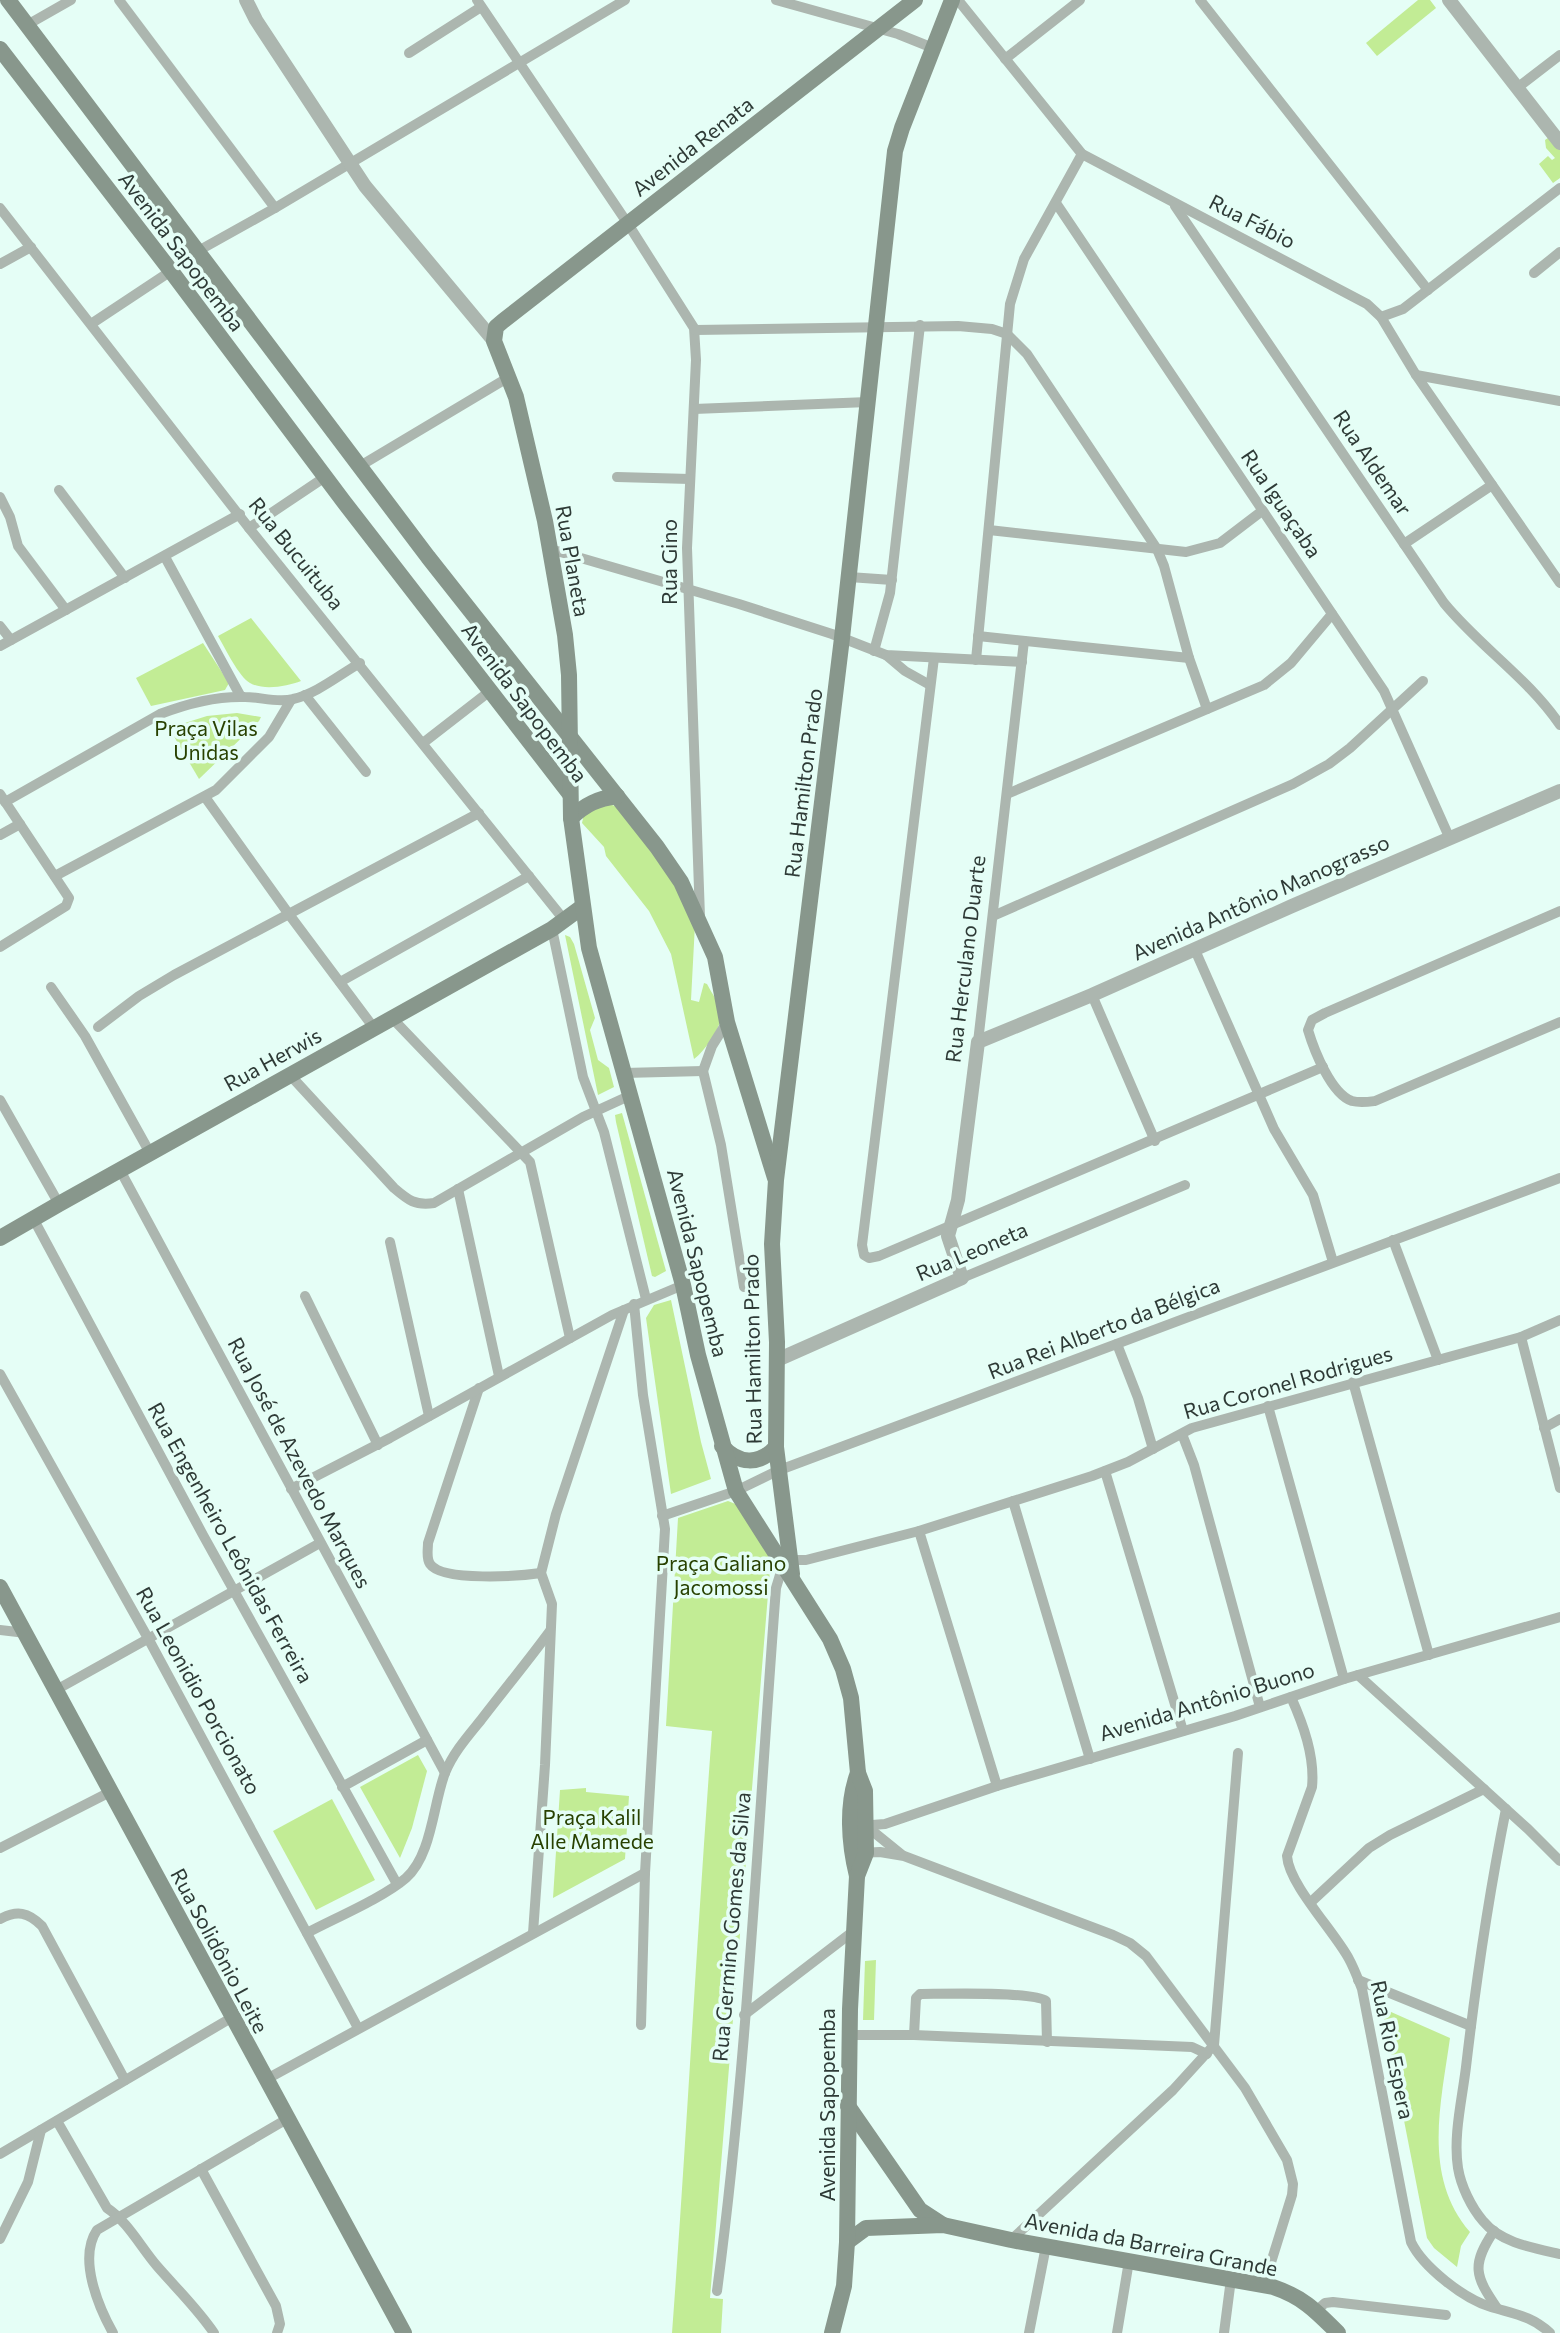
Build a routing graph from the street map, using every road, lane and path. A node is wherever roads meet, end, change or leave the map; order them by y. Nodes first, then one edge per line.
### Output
1 (8, 0) edge
2 (71, 0) edge
3 (120, 0) edge
4 (625, 0) edge
5 (776, 0) edge
6 (915, 0) edge
7 (955, 0) edge
8 (1080, 0) edge
9 (1200, 0) edge
10 (1449, 0) edge
11 (250, 1) edge
12 (479, 3) edge
13 (27, 24) junction
14 (880, 29) junction
15 (933, 48) junction
16 (0, 49) edge
17 (409, 53) dead end
18 (1560, 55) edge
19 (1005, 59) junction
20 (519, 62) junction
21 (1517, 88) junction
22 (1560, 143) edge
23 (1082, 154) junction
24 (350, 164) junction
25 (1560, 188) edge
26 (1056, 203) junction
27 (1174, 204) junction
28 (0, 208) edge
29 (275, 208) junction
30 (628, 224) junction
31 (31, 247) junction
32 (198, 251) junction
33 (1560, 252) edge
34 (0, 264) edge
35 (171, 271) junction
36 (1534, 273) dead end
37 (1428, 290) junction
38 (1381, 317) junction
39 (91, 324) junction
40 (920, 325) junction
41 (876, 326) junction
42 (695, 330) junction
43 (495, 334) junction
44 (1007, 334) junction
45 (1416, 375) junction
46 (509, 377) junction
47 (1560, 401) edge
48 (868, 402) junction
49 (694, 409) junction
50 (360, 466) junction
51 (325, 477) junction
52 (617, 477) dead end
53 (690, 479) junction
54 (1492, 485) junction
55 (59, 490) dead end
56 (0, 497) edge
57 (1262, 511) junction
58 (240, 514) junction
59 (249, 528) junction
60 (989, 530) junction
61 (1404, 544) junction
62 (550, 548) junction
63 (1157, 549) junction
64 (165, 557) junction
65 (849, 577) junction
66 (125, 578) junction
67 (892, 580) junction
68 (1560, 583) edge
69 (688, 589) junction
70 (66, 610) junction
71 (1332, 614) junction
72 (0, 626) edge
73 (978, 636) junction
74 (842, 638) junction
75 (11, 640) junction
76 (1024, 641) junction
77 (0, 646) edge
78 (874, 651) junction
79 (886, 655) junction
80 (934, 658) junction
81 (1189, 658) junction
82 (976, 660) junction
83 (1022, 662) junction
84 (360, 663) junction
85 (1423, 681) dead end
86 (930, 685) junction
87 (490, 691) junction
88 (305, 695) junction
89 (241, 697) junction
90 (291, 700) junction
91 (1392, 707) junction
92 (1207, 709) junction
93 (561, 714) junction
94 (1560, 726) edge
95 (570, 737) junction
96 (423, 743) junction
97 (366, 772) dead end
98 (1560, 791) edge
99 (570, 794) junction
100 (1007, 794) junction
101 (617, 796) junction
102 (205, 797) junction
103 (3, 798) edge
104 (479, 813) junction
105 (571, 818) junction
106 (20, 824) junction
107 (0, 835) edge
108 (1450, 839) junction
109 (55, 876) junction
110 (529, 876) junction
111 (1560, 911) edge
112 (288, 914) junction
113 (993, 916) junction
114 (700, 919) junction
115 (570, 920) junction
116 (0, 947) edge
117 (1195, 950) junction
118 (340, 982) junction
119 (51, 987) dead end
120 (1093, 995) junction
121 (393, 1018) junction
122 (727, 1022) junction
123 (1560, 1022) edge
124 (98, 1027) dead end
125 (374, 1028) junction
126 (978, 1042) junction
127 (1323, 1067) junction
128 (703, 1071) junction
129 (624, 1073) junction
130 (290, 1075) junction
131 (1258, 1094) junction
132 (631, 1095) junction
133 (0, 1100) edge
134 (595, 1112) junction
135 (1155, 1141) junction
136 (523, 1152) junction
137 (149, 1153) junction
138 (120, 1170) junction
139 (1560, 1178) edge
140 (776, 1180) junction
141 (1185, 1185) dead end
142 (458, 1189) junction
143 (59, 1204) junction
144 (33, 1218) junction
145 (950, 1227) junction
146 (0, 1238) edge
147 (1394, 1240) junction
148 (390, 1242) dead end
149 (1333, 1262) junction
150 (962, 1278) junction
151 (683, 1285) junction
152 (744, 1287) dead end
153 (305, 1296) dead end
154 (646, 1299) junction
155 (629, 1307) junction
156 (1560, 1320) edge
157 (1521, 1337) junction
158 (570, 1338) junction
159 (1117, 1344) junction
160 (777, 1360) junction
161 (1437, 1360) junction
162 (0, 1374) edge
163 (499, 1376) junction
164 (1353, 1382) junction
165 (479, 1388) junction
166 (1268, 1406) junction
167 (429, 1416) junction
168 (1560, 1419) edge
169 (1544, 1428) junction
170 (1182, 1434) junction
171 (378, 1445) junction
172 (722, 1446) junction
173 (776, 1447) junction
174 (1153, 1449) junction
175 (777, 1471) junction
176 (1105, 1471) junction
177 (1560, 1488) edge
178 (291, 1489) junction
179 (736, 1491) junction
180 (1013, 1501) junction
181 (662, 1516) junction
182 (919, 1531) junction
183 (320, 1543) junction
184 (782, 1560) junction
185 (541, 1573) junction
186 (0, 1587) edge
187 (234, 1592) junction
188 (1560, 1617) edge
189 (0, 1630) edge
190 (551, 1630) junction
191 (26, 1633) junction
192 (149, 1640) junction
193 (1429, 1655) junction
194 (1358, 1675) junction
195 (1344, 1679) junction
196 (57, 1690) junction
197 (1291, 1697) junction
198 (1260, 1707) junction
199 (1183, 1731) junction
200 (426, 1740) junction
201 (1238, 1753) dead end
202 (1090, 1759) junction
203 (445, 1773) junction
204 (997, 1786) junction
205 (342, 1787) junction
206 (1484, 1789) junction
207 (110, 1792) junction
208 (1506, 1809) junction
209 (858, 1826) junction
210 (0, 1848) edge
211 (858, 1853) junction
212 (904, 1856) junction
213 (1560, 1861) edge
214 (645, 1873) junction
215 (397, 1884) junction
216 (1311, 1902) junction
217 (0, 1919) edge
218 (855, 1930) junction
219 (307, 1933) junction
220 (533, 1933) junction
221 (1358, 1980) junction
222 (744, 2015) junction
223 (231, 2018) junction
224 (641, 2025) dead end
225 (1471, 2026) junction
226 (358, 2028) junction
227 (849, 2035) junction
228 (914, 2035) junction
229 (1047, 2042) junction
230 (1210, 2049) junction
231 (125, 2080) junction
232 (265, 2080) junction
233 (848, 2106) junction
234 (287, 2119) junction
235 (57, 2121) junction
236 (41, 2130) junction
237 (872, 2138) junction
238 (849, 2144) junction
239 (0, 2154) edge
240 (201, 2169) junction
241 (915, 2203) junction
242 (849, 2213) junction
243 (119, 2216) junction
244 (943, 2225) junction
245 (907, 2226) junction
246 (866, 2228) junction
247 (1494, 2231) junction
248 (0, 2239) edge
249 (1012, 2240) junction
250 (847, 2242) junction
251 (1046, 2246) junction
252 (1560, 2254) edge
253 (1129, 2261) junction
254 (1231, 2279) junction
255 (1264, 2285) junction
256 (717, 2291) dead end
257 (1497, 2308) junction
258 (1316, 2311) junction
259 (1446, 2315) dead end
260 (113, 2333) edge
261 (214, 2333) edge
262 (276, 2333) edge
263 (404, 2333) edge
264 (832, 2333) edge
265 (1029, 2333) edge
266 (1117, 2333) edge
267 (1224, 2333) edge
268 (1338, 2333) edge
269 (1550, 2333) edge

1 - 13 main road, Avenida Sapopemba
2 - 13 street
3 - 29 street
4 - 20 street
5 - 14 street
6 - 14 main road, Avenida Renata
7 - 15 main road, Rua Hamilton Prado
7 - 19 street, Rua Fábio
8 - 19 street
9 - 37 street
10 - 21 street
11 - 24 street, Rua Planeta
12 - 17 street
12 - 20 street
13 - 32 main road, Avenida Sapopemba
14 - 15 street
14 - 30 main road, Avenida Renata
15 - 41 main road, Rua Hamilton Prado
16 - 35 main road, Avenida Sapopemba
18 - 21 street
19 - 23 street, Rua Fábio
20 - 24 street
20 - 30 street
21 - 22 street
23 - 26 street
23 - 27 street, Rua Fábio
24 - 29 street
24 - 43 street, Rua Planeta
25 - 37 street
26 - 44 street
26 - 57 street, Rua Iguaçaba
27 - 38 street, Rua Fábio
27 - 61 street, Rua Aldemar
28 - 31 street, Rua Bucuituba
29 - 32 street
30 - 42 street
30 - 43 main road, Avenida Renata
31 - 34 street
31 - 39 street, Rua Bucuituba
32 - 50 main road, Avenida Sapopemba
33 - 36 street
35 - 39 street
35 - 51 main road, Avenida Sapopemba
37 - 38 street
38 - 45 street
39 - 58 street, Rua Bucuituba
40 - 41 street
40 - 44 street
40 - 67 street
41 - 42 street
41 - 48 main road, Rua Hamilton Prado
42 - 49 street, Rua Gino
43 - 46 main road, Rua Planeta
44 - 60 street
44 - 63 street
45 - 47 street
45 - 54 street
46 - 50 street
46 - 62 main road, Rua Planeta
48 - 49 street
48 - 65 main road, Rua Hamilton Prado
49 - 53 street, Rua Gino
50 - 93 main road, Avenida Sapopemba
51 - 59 street
51 - 87 main road, Avenida Sapopemba
52 - 53 street
53 - 69 street, Rua Gino
54 - 61 street
54 - 68 street
55 - 66 street
56 - 70 street
57 - 63 street
57 - 71 street, Rua Iguaçaba
58 - 59 street, Rua Bucuituba
58 - 64 street
59 - 84 street, Rua Bucuituba
60 - 63 street
60 - 73 street
61 - 94 street, Rua Aldemar
62 - 69 street
62 - 93 main road, Rua Planeta
63 - 81 street
64 - 66 street
64 - 89 street
65 - 67 street
65 - 74 main road, Rua Hamilton Prado
66 - 70 street
67 - 78 street
69 - 74 street
69 - 114 street, Rua Gino
70 - 75 street
71 - 91 street, Rua Iguaçaba
71 - 92 street
72 - 75 street
73 - 76 street
73 - 82 street
74 - 78 street
74 - 140 main road, Rua Hamilton Prado
75 - 77 street
76 - 81 street
76 - 83 street, Rua Herculano Duarte
78 - 79 street
79 - 80 street
79 - 86 street
80 - 82 street
80 - 86 street
81 - 92 street
82 - 83 street
83 - 100 street, Rua Herculano Duarte
84 - 88 street
84 - 96 street, Rua Bucuituba
85 - 91 street
86 - 145 street
87 - 96 street
87 - 99 main road, Avenida Sapopemba
88 - 90 street
88 - 97 street
89 - 90 street
89 - 103 street
90 - 102 street
91 - 108 street, Rua Iguaçaba
91 - 113 street
92 - 100 street
93 - 95 main road, Avenida Sapopemba
95 - 99 main road
95 - 101 main road, Avenida Sapopemba
96 - 104 street, Rua Bucuituba
98 - 108 street, Avenida Antônio Manograsso
99 - 105 main road, Avenida Sapopemba
100 - 113 street, Rua Herculano Duarte
101 - 105 main road
101 - 114 main road, Avenida Sapopemba
102 - 109 street
102 - 112 street
103 - 106 street
104 - 110 street, Rua Bucuituba
104 - 112 street
105 - 115 main road, Avenida Sapopemba
106 - 107 street
106 - 109 street
108 - 117 street, Avenida Antônio Manograsso
109 - 116 street
110 - 115 street, Rua Bucuituba
110 - 118 street
111 - 127 street
112 - 118 street
112 - 124 street
113 - 126 street, Rua Herculano Duarte
114 - 122 main road, Avenida Sapopemba
115 - 121 main road, Rua Herwis
115 - 129 main road, Avenida Sapopemba
115 - 134 street
117 - 120 street, Avenida Antônio Manograsso
117 - 131 street
118 - 125 street
119 - 137 street
120 - 126 street, Avenida Antônio Manograsso
120 - 135 street
121 - 125 main road, Rua Herwis
121 - 136 street
122 - 128 street
122 - 140 main road, Avenida Sapopemba
123 - 127 street
125 - 130 main road, Rua Herwis
126 - 145 street, Rua Herculano Duarte
127 - 131 street
128 - 129 street
128 - 152 street
129 - 132 main road, Avenida Sapopemba
130 - 137 main road, Rua Herwis
130 - 142 street
131 - 135 street
131 - 149 street
132 - 134 street
132 - 151 main road, Avenida Sapopemba
133 - 143 street
134 - 136 street
134 - 154 street
135 - 145 street
136 - 142 street
136 - 158 street
137 - 138 main road, Rua Herwis
138 - 143 main road, Rua Herwis
138 - 178 street, Rua José de Azevedo Marques
139 - 147 street, Rua Rei Alberto da Bélgica
140 - 160 main road, Rua Hamilton Prado
141 - 150 street, Rua Leoneta
142 - 163 street
143 - 144 main road, Rua Herwis
144 - 146 main road, Rua Herwis
144 - 187 street, Rua Engenheiro Leônidas Ferreira
145 - 150 street, Rua Herculano Duarte
147 - 149 street, Rua Rei Alberto da Bélgica
147 - 161 street
148 - 167 street
149 - 159 street, Rua Rei Alberto da Bélgica
150 - 160 street, Rua Leoneta
151 - 154 street
151 - 172 main road, Avenida Sapopemba
153 - 171 street
154 - 155 street
155 - 158 street
155 - 181 street
155 - 185 street
156 - 157 street, Rua Coronel Rodrigues
157 - 161 street, Rua Coronel Rodrigues
157 - 169 street
158 - 163 street
159 - 174 street
159 - 175 street, Rua Rei Alberto da Bélgica
160 - 173 main road, Rua Hamilton Prado
161 - 164 street, Rua Coronel Rodrigues
162 - 192 street, Rua Leonidio Porcionato
163 - 165 street
164 - 166 street, Rua Coronel Rodrigues
164 - 193 street
165 - 167 street
165 - 185 street
166 - 170 street, Rua Coronel Rodrigues
166 - 195 street
167 - 171 street
168 - 169 street
169 - 177 street
170 - 174 street, Rua Coronel Rodrigues
170 - 198 street
171 - 178 street
172 - 173 main road
172 - 179 main road, Avenida Sapopemba
173 - 175 main road, Rua Hamilton Prado
174 - 176 street, Rua Coronel Rodrigues
175 - 179 street, Rua Rei Alberto da Bélgica
175 - 184 main road, Rua Hamilton Prado
176 - 180 street, Rua Coronel Rodrigues
176 - 199 street
178 - 183 street, Rua José de Azevedo Marques
179 - 181 street, Rua Rei Alberto da Bélgica
179 - 184 main road, Avenida Sapopemba
180 - 182 street, Rua Coronel Rodrigues
180 - 202 street
181 - 214 street
182 - 184 street, Rua Coronel Rodrigues
182 - 204 street
183 - 187 street
183 - 200 street, Rua José de Azevedo Marques
184 - 209 main road, Avenida Sapopemba
184 - 222 street, Rua Germino Gomes da Silva
185 - 190 street
186 - 191 main road, Rua Solidônio Leite
187 - 192 street
187 - 205 street, Rua Engenheiro Leônidas Ferreira
188 - 193 street, Avenida Antônio Buono
189 - 191 street
190 - 203 street
190 - 220 street
191 - 196 main road, Rua Solidônio Leite
192 - 196 street
192 - 219 street, Rua Leonidio Porcionato
193 - 194 street, Avenida Antônio Buono
194 - 195 street, Avenida Antônio Buono
194 - 206 street
195 - 197 street, Avenida Antônio Buono
196 - 207 main road, Rua Solidônio Leite
197 - 198 street, Avenida Antônio Buono
197 - 216 street, Rua Rio Espera
198 - 199 street, Avenida Antônio Buono
199 - 202 street, Avenida Antônio Buono
200 - 203 street, Rua José de Azevedo Marques
200 - 205 street
201 - 230 street
202 - 204 street, Avenida Antônio Buono
203 - 215 street
204 - 209 street, Avenida Antônio Buono
205 - 215 street, Rua Engenheiro Leônidas Ferreira
206 - 208 street
206 - 216 street
207 - 210 street
207 - 223 main road, Rua Solidônio Leite
208 - 213 street
208 - 225 street
209 - 211 main road, Avenida Sapopemba
209 - 212 street
211 - 212 street
211 - 218 main road, Avenida Sapopemba
212 - 230 street
214 - 220 street
214 - 224 street
215 - 219 street
216 - 221 street, Rua Rio Espera
217 - 231 street
218 - 222 street
218 - 227 main road, Avenida Sapopemba
219 - 226 street, Rua Leonidio Porcionato
220 - 226 street
221 - 225 street
221 - 257 street, Rua Rio Espera
222 - 256 street, Rua Germino Gomes da Silva
223 - 231 street
223 - 232 main road, Rua Solidônio Leite
225 - 247 street
226 - 232 street
227 - 228 street
227 - 233 main road, Avenida Sapopemba
228 - 229 street
228 - 229 street
229 - 230 street
230 - 249 street
230 - 255 street
231 - 235 street
232 - 234 main road, Rua Solidônio Leite
233 - 237 main road, Avenida da Barreira Grande
233 - 238 main road, Avenida Sapopemba
234 - 240 street
234 - 263 main road, Rua Solidônio Leite
235 - 236 street
235 - 243 street
236 - 239 street
236 - 248 street
237 - 238 main road
237 - 241 main road, Avenida da Barreira Grande
238 - 242 main road, Avenida Sapopemba
240 - 243 street
240 - 262 street
241 - 244 main road, Avenida da Barreira Grande
241 - 245 main road
242 - 246 main road
242 - 250 main road, Avenida Sapopemba
243 - 260 street
243 - 261 street
244 - 245 main road, Avenida da Barreira Grande
244 - 249 main road, Avenida da Barreira Grande
245 - 246 main road, Avenida da Barreira Grande
246 - 250 main road
247 - 252 street
247 - 257 street
249 - 251 main road, Avenida da Barreira Grande
250 - 264 main road, Avenida Sapopemba
251 - 253 main road, Avenida da Barreira Grande
251 - 265 street
253 - 254 main road, Avenida da Barreira Grande
253 - 266 street
254 - 255 main road, Avenida da Barreira Grande
254 - 267 street
255 - 258 main road, Avenida da Barreira Grande
257 - 269 street, Rua Rio Espera
258 - 259 street
258 - 268 main road, Avenida da Barreira Grande

